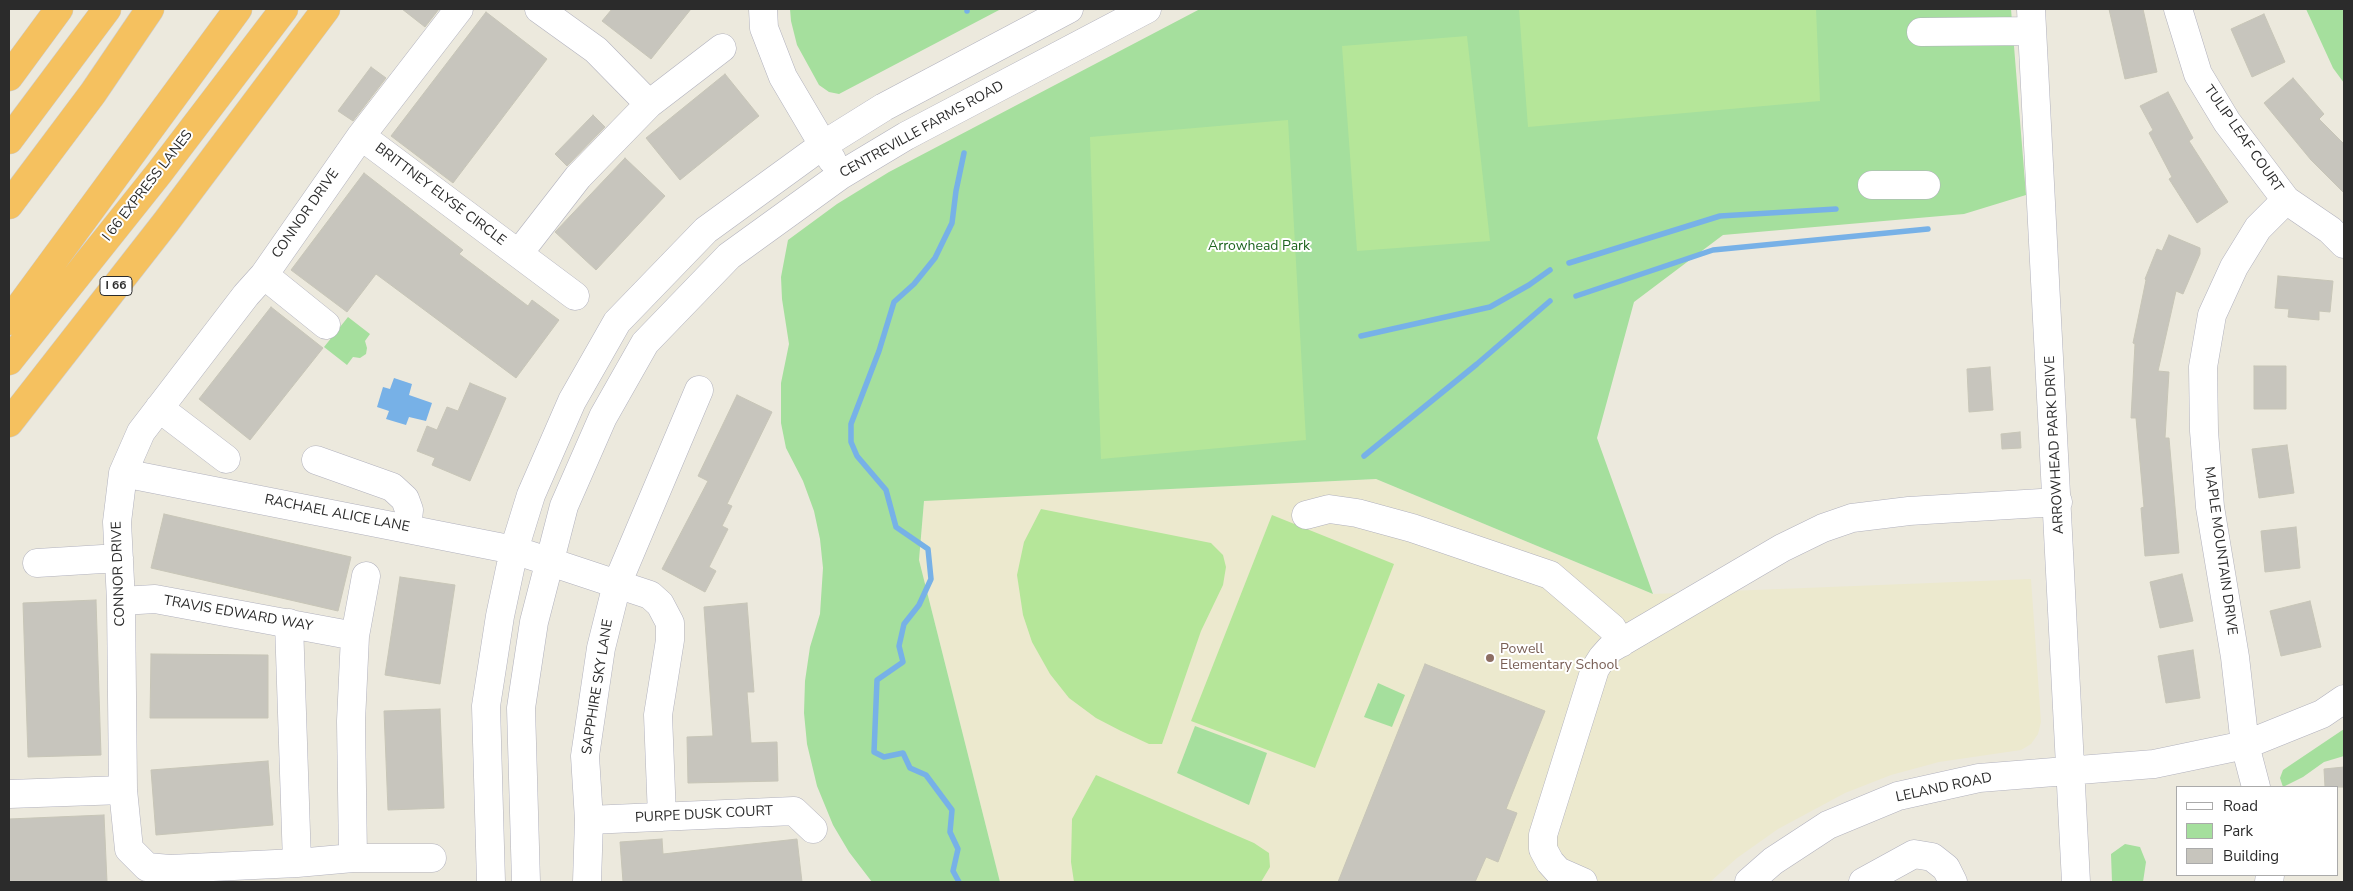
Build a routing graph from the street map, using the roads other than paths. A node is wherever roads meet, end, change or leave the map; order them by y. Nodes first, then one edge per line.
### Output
1 (59, 9) edge
2 (107, 9) edge
3 (150, 9) edge
4 (238, 9) edge
5 (284, 9) edge
6 (326, 9) edge
7 (342, 9) edge
8 (459, 9) edge
9 (539, 9) edge
10 (763, 9) edge
11 (1069, 9) edge
12 (1147, 9) edge
13 (2178, 9) edge
14 (2032, 20) edge
15 (1921, 32) dead end
16 (722, 48) dead end
17 (9, 77) edge
18 (650, 104) junction
19 (361, 136) junction
20 (9, 140) edge
21 (822, 145) junction
22 (221, 148) junction
23 (841, 175) junction
24 (1872, 185) dead end
25 (1926, 185) dead end
26 (2286, 200) junction
27 (9, 205) edge
28 (2344, 244) edge
29 (519, 253) junction
30 (264, 275) junction
31 (575, 296) dead end
32 (9, 321) edge
33 (326, 325) dead end
34 (9, 361) edge
35 (699, 390) dead end
36 (159, 408) junction
37 (9, 423) edge
38 (226, 459) dead end
39 (316, 460) dead end
40 (123, 473) junction
41 (352, 473) junction
42 (2058, 502) junction
43 (340, 514) junction
44 (1306, 515) dead end
45 (407, 528) junction
46 (514, 550) junction
47 (119, 558) junction
48 (549, 561) junction
49 (37, 563) dead end
50 (366, 576) dead end
51 (617, 584) junction
52 (121, 601) junction
53 (289, 623) junction
54 (355, 636) junction
55 (1621, 643) junction
56 (2344, 699) edge
57 (2245, 745) junction
58 (2072, 770) junction
59 (2256, 786) edge
60 (123, 790) junction
61 (9, 794) edge
62 (800, 809) dead end
63 (662, 817) junction
64 (589, 820) junction
65 (353, 858) junction
66 (432, 858) dead end
67 (297, 863) junction
68 (491, 882) edge
69 (526, 882) edge
70 (587, 882) edge
71 (1583, 882) edge
72 (1749, 882) edge
73 (1863, 882) edge
74 (1953, 882) edge
75 (2076, 882) edge

1 - 17 highway
2 - 20 highway
3 - 27 highway
4 - 32 highway
5 - 34 highway, I 66 EXPRESS LANES
6 - 22 highway, I 66
7 - 22 highway
8 - 19 street, CONNOR DRIVE
9 - 18 street
10 - 21 street
11 - 21 street
12 - 23 street, CENTREVILLE FARMS ROAD
13 - 26 street, TULIP LEAF COURT
14 - 15 street
14 - 42 street, ARROWHEAD PARK DRIVE
16 - 18 street, BRITTNEY ELYSE CIRCLE
18 - 29 street, BRITTNEY ELYSE CIRCLE
19 - 29 street, BRITTNEY ELYSE CIRCLE
19 - 30 street, CONNOR DRIVE
21 - 23 street
21 - 46 street
22 - 37 highway, I 66
23 - 48 street, CENTREVILLE FARMS ROAD
24 - 25 street
26 - 28 street, TULIP LEAF COURT
26 - 57 street, MAPLE MOUNTAIN DRIVE
29 - 31 street, BRITTNEY ELYSE CIRCLE
30 - 33 street
30 - 36 street, CONNOR DRIVE
35 - 51 street, SAPPHIRE SKY LANE
36 - 38 street
36 - 40 street, CONNOR DRIVE
39 - 41 street
40 - 43 street, RACHAEL ALICE LANE
40 - 47 street, CONNOR DRIVE
41 - 43 street
41 - 45 street
42 - 55 street
42 - 58 street, ARROWHEAD PARK DRIVE
43 - 45 street, RACHAEL ALICE LANE
44 - 55 street
45 - 46 street, RACHAEL ALICE LANE
46 - 48 street, RACHAEL ALICE LANE
46 - 68 street
47 - 49 street
47 - 52 street, CONNOR DRIVE
48 - 51 street, RACHAEL ALICE LANE
48 - 69 street, CENTREVILLE FARMS ROAD
50 - 54 street
51 - 63 street, RACHAEL ALICE LANE
51 - 64 street, SAPPHIRE SKY LANE
52 - 53 street, TRAVIS EDWARD WAY
52 - 60 street, CONNOR DRIVE
53 - 54 street, TRAVIS EDWARD WAY
53 - 67 street
54 - 65 street
55 - 71 street
56 - 57 street, LELAND ROAD
57 - 58 street, LELAND ROAD
57 - 59 street, MAPLE MOUNTAIN DRIVE
58 - 72 street, LELAND ROAD
58 - 75 street, ARROWHEAD PARK DRIVE
60 - 61 street
60 - 67 street, CONNOR DRIVE
62 - 63 street, PURPE DUSK COURT
63 - 64 street, PURPE DUSK COURT
64 - 70 street, SAPPHIRE SKY LANE
65 - 66 street, CONNOR DRIVE
65 - 67 street, CONNOR DRIVE
73 - 74 street

